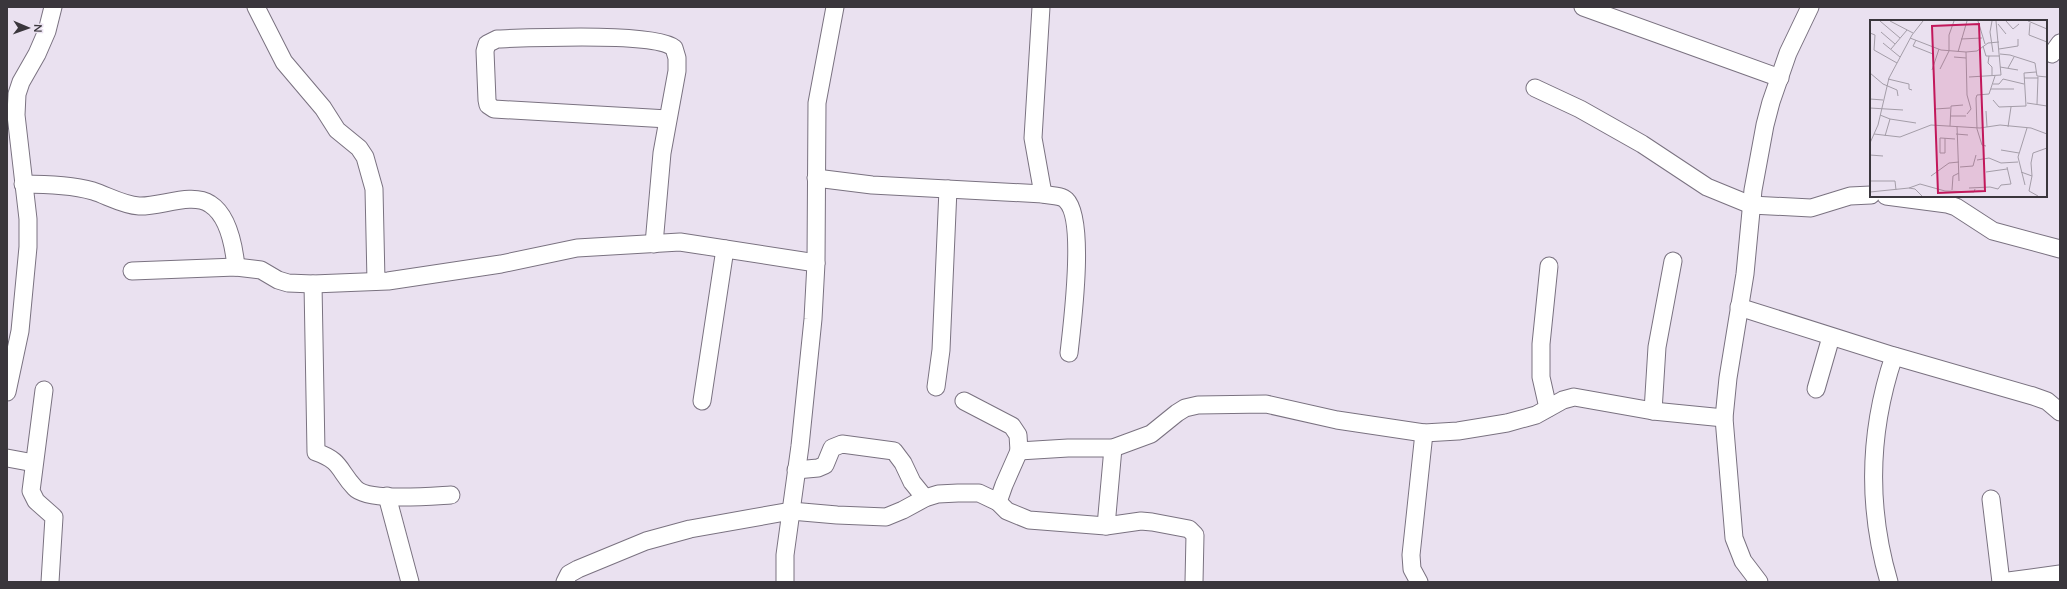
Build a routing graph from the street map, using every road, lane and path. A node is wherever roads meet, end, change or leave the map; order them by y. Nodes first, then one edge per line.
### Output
1 (53, 7) edge
2 (256, 7) edge
3 (835, 7) edge
4 (1041, 7) edge
5 (1583, 7) edge
6 (1810, 7) edge
7 (1780, 78) junction
8 (1535, 88) dead end
9 (668, 119) junction
10 (816, 178) junction
11 (23, 184) junction
12 (948, 189) junction
13 (1043, 194) junction
14 (1870, 195) edge
15 (1894, 197) edge
16 (1751, 205) junction
17 (654, 244) junction
18 (725, 249) junction
19 (2060, 249) edge
20 (1673, 261) dead end
21 (816, 263) junction
22 (1549, 266) dead end
23 (236, 267) junction
24 (132, 271) dead end
25 (376, 281) junction
26 (312, 284) junction
27 (1739, 307) junction
28 (1831, 337) junction
29 (1069, 353) dead end
30 (1894, 356) junction
31 (936, 387) dead end
32 (1816, 389) dead end
33 (44, 390) dead end
34 (7, 392) edge
35 (702, 401) dead end
36 (964, 402) dead end
37 (1548, 408) junction
38 (1653, 411) junction
39 (2060, 412) edge
40 (1724, 418) junction
41 (1424, 433) junction
42 (1113, 448) junction
43 (1019, 451) junction
44 (7, 458) edge
45 (34, 463) junction
46 (796, 470) junction
47 (451, 495) dead end
48 (387, 496) junction
49 (925, 498) junction
50 (1991, 499) dead end
51 (998, 502) junction
52 (791, 511) junction
53 (1106, 526) junction
54 (2060, 574) edge
55 (50, 582) edge
56 (410, 582) edge
57 (565, 582) edge
58 (784, 582) edge
59 (1194, 582) edge
60 (1419, 582) edge
61 (1759, 582) edge
62 (1889, 582) edge
63 (2001, 582) edge

1 - 11 street
2 - 25 street
3 - 10 street
4 - 13 street
5 - 7 street
6 - 7 street
7 - 16 street
8 - 16 street
9 - 9 street
9 - 17 street
10 - 12 street
10 - 21 street
11 - 23 street
11 - 34 street
12 - 13 street
12 - 31 street
13 - 29 street
14 - 16 street
15 - 19 street
16 - 27 street
17 - 18 street
17 - 25 street
18 - 21 street
18 - 35 street
20 - 38 street
21 - 46 street
22 - 37 street
23 - 24 street
23 - 26 street
25 - 26 street
26 - 48 street
27 - 28 street
27 - 40 street
28 - 30 street
28 - 32 street
30 - 39 street
30 - 62 street
33 - 45 street
36 - 43 street
37 - 38 street
37 - 41 street
38 - 40 street
40 - 61 street
41 - 42 street
41 - 60 street
42 - 43 street
42 - 53 street
43 - 51 street
44 - 45 street
45 - 55 street
46 - 49 street
46 - 52 street
47 - 48 street
48 - 56 street
49 - 51 street
49 - 52 street
50 - 63 street
51 - 53 street
52 - 57 street
52 - 58 street
53 - 59 street
54 - 63 street

